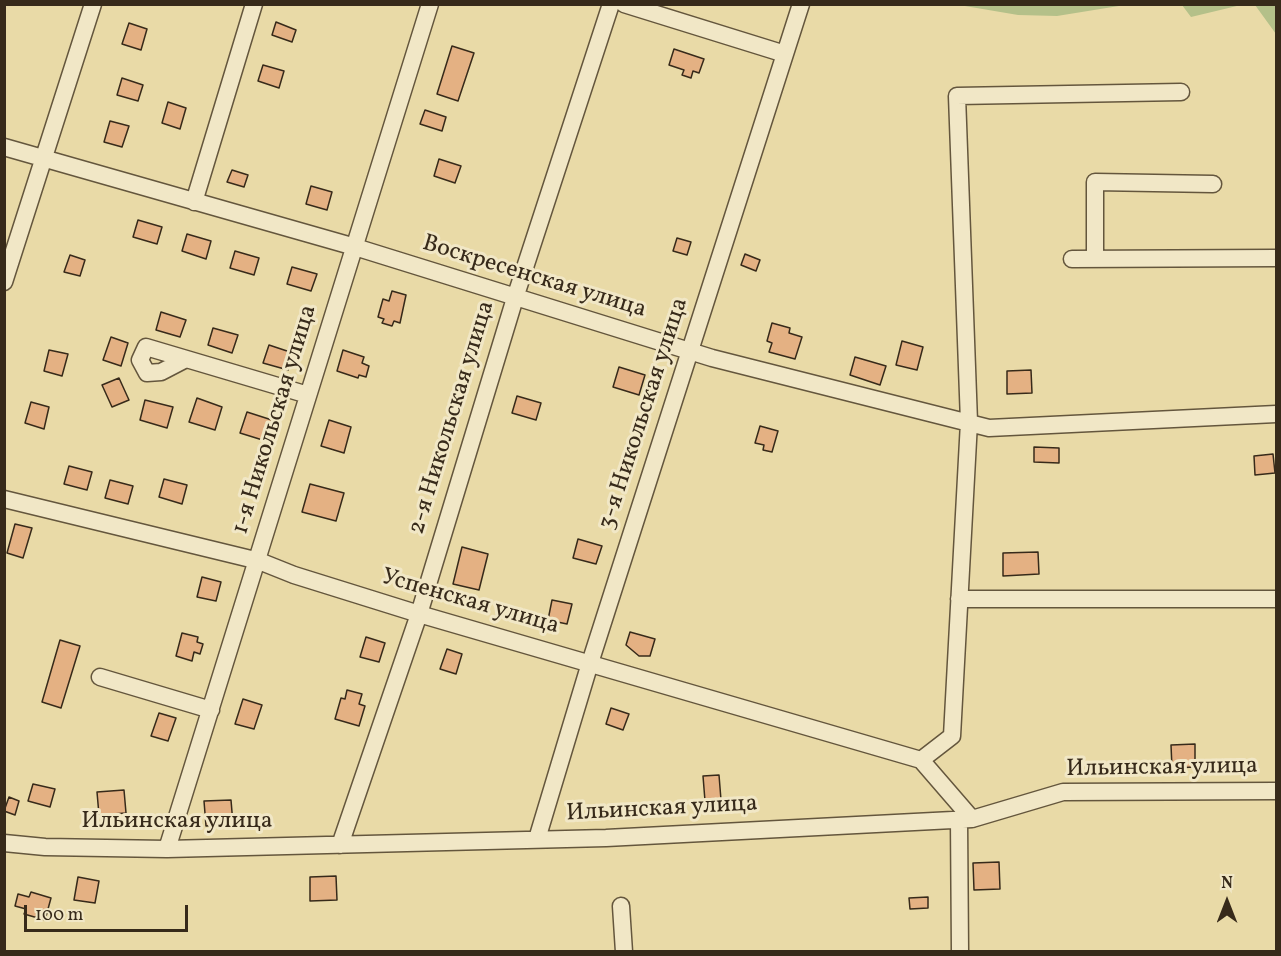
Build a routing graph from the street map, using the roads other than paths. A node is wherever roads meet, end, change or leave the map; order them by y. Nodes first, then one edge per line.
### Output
1 (93, 4) edge
2 (254, 4) edge
3 (430, 4) edge
4 (611, 4) edge
5 (624, 4) edge
6 (801, 4) edge
7 (785, 54) junction
8 (1181, 92) dead end
9 (4, 147) edge
10 (43, 158) junction
11 (1213, 184) dead end
12 (194, 202) junction
13 (355, 247) junction
14 (1276, 258) edge
15 (1095, 259) junction
16 (1072, 260) dead end
17 (4, 282) edge
18 (515, 298) junction
19 (691, 351) junction
20 (186, 359) dead end
21 (308, 395) junction
22 (1276, 414) edge
23 (969, 422) junction
24 (4, 499) edge
25 (259, 561) junction
26 (959, 599) junction
27 (1276, 599) edge
28 (419, 614) junction
29 (590, 663) junction
30 (100, 677) dead end
31 (211, 710) junction
32 (921, 760) junction
33 (1276, 791) edge
34 (965, 820) junction
35 (537, 839) junction
36 (340, 844) junction
37 (6, 845) edge
38 (167, 849) junction
39 (621, 906) dead end
40 (624, 951) edge
41 (960, 951) edge

1 - 10 street
2 - 12 street
3 - 13 street, 1-я Никольская улица
4 - 18 street, 2-я Никольская улица
5 - 7 street
6 - 7 street, 3-я Никольская улица
7 - 19 street, 3-я Никольская улица
8 - 23 street
9 - 10 street, Воскресенская улица
10 - 12 street, Воскресенская улица
10 - 17 street
11 - 15 street
12 - 13 street, Воскресенская улица
13 - 18 street, Воскресенская улица
13 - 21 street, 1-я Никольская улица
14 - 15 street
15 - 16 street
18 - 19 street, Воскресенская улица
18 - 28 street, 2-я Никольская улица
19 - 23 street, Воскресенская улица
19 - 29 street, 3-я Никольская улица
20 - 21 street
21 - 25 street, 1-я Никольская улица
22 - 23 street, Воскресенская улица
23 - 26 street
24 - 25 street, Успенская улица
25 - 28 street, Успенская улица
25 - 31 street, 1-я Никольская улица
26 - 27 street
26 - 32 street
28 - 29 street, Успенская улица
28 - 36 street, 2-я Никольская улица
29 - 32 street, Успенская улица
29 - 35 street, 3-я Никольская улица
30 - 31 street
31 - 38 street, 1-я Никольская улица
32 - 34 street
33 - 34 street, Ильинская улица
34 - 35 street, Ильинская улица
34 - 41 street
35 - 36 street, Ильинская улица
36 - 38 street, Ильинская улица
37 - 38 street, Ильинская улица
39 - 40 street

